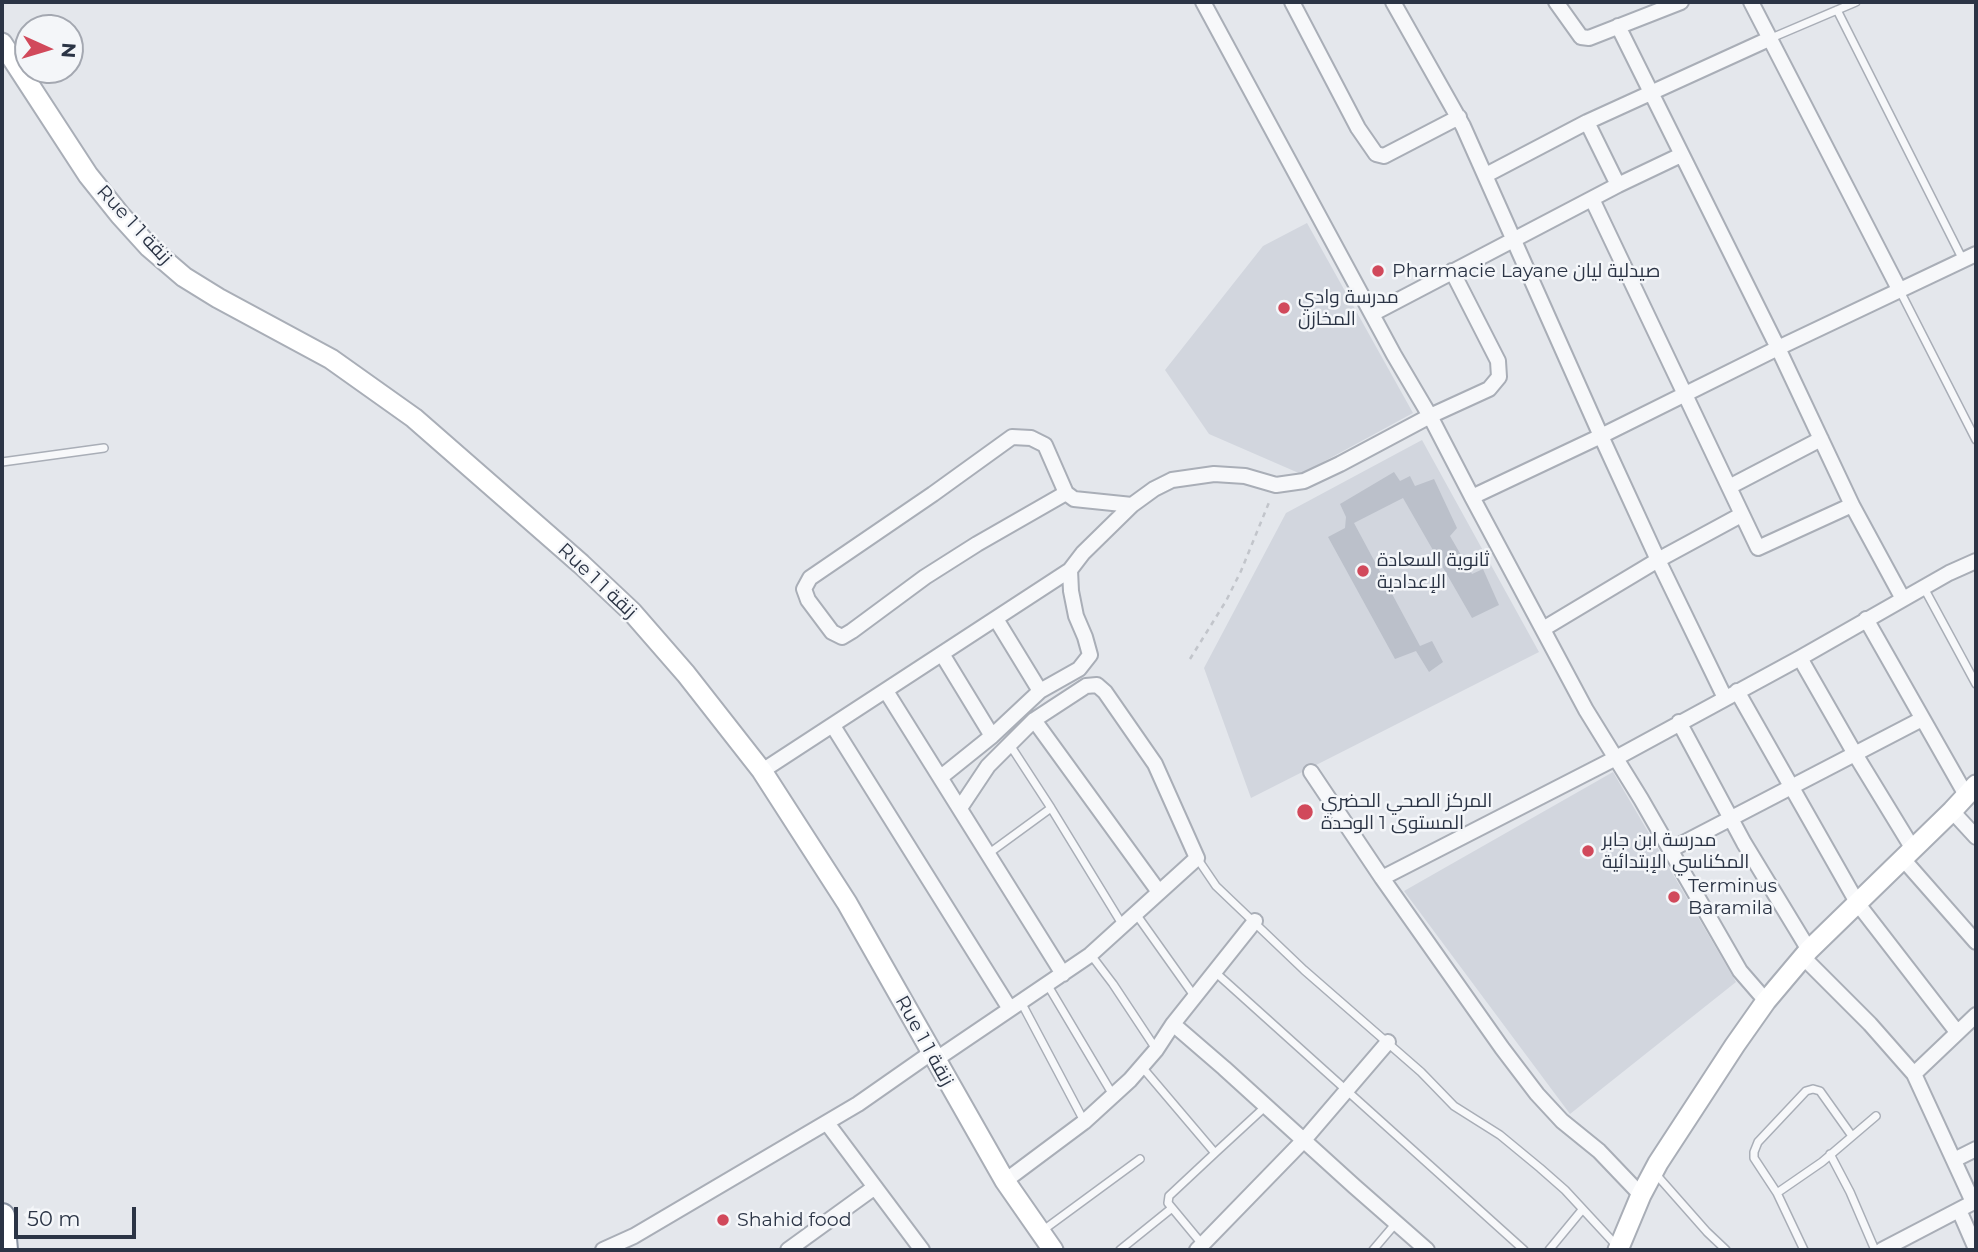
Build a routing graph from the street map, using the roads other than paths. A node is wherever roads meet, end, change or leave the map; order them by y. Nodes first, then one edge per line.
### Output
1 (1203, 2) edge
2 (1292, 2) edge
3 (1393, 2) edge
4 (1556, 2) edge
5 (1681, 2) edge
6 (1751, 2) edge
7 (1856, 2) edge
8 (1837, 10) junction
9 (1618, 26) junction
10 (1769, 39) junction
11 (2, 43) edge
12 (1651, 91) junction
13 (1459, 117) junction
14 (1587, 122) junction
15 (1681, 155) junction
16 (1486, 174) junction
17 (1618, 185) junction
18 (1592, 199) junction
19 (1514, 239) junction
20 (1970, 257) edge
21 (1452, 271) junction
22 (1900, 291) junction
23 (1372, 314) junction
24 (1778, 348) junction
25 (1685, 394) junction
26 (1430, 416) junction
27 (1601, 436) junction
28 (1821, 439) junction
29 (1976, 440) edge
30 (104, 448) dead end
31 (2, 462) edge
32 (1729, 487) junction
33 (1066, 493) junction
34 (1472, 497) junction
35 (1132, 505) junction
36 (1852, 505) junction
37 (1741, 515) junction
38 (1658, 560) junction
39 (1975, 564) edge
40 (1070, 570) junction
41 (1923, 587) junction
42 (1903, 599) junction
43 (996, 619) junction
44 (1866, 619) junction
45 (1543, 629) junction
46 (942, 654) junction
47 (1800, 658) junction
48 (1976, 684) edge
49 (886, 691) junction
50 (1040, 691) junction
51 (1731, 694) junction
52 (1922, 719) junction
53 (1034, 720) junction
54 (1679, 722) junction
55 (833, 726) junction
56 (992, 736) junction
57 (1010, 744) junction
58 (1855, 754) junction
59 (1616, 758) junction
60 (762, 771) junction
61 (1311, 772) dead end
62 (941, 777) junction
63 (1791, 788) junction
64 (1971, 790) edge
65 (960, 808) junction
66 (1051, 808) junction
67 (1952, 811) junction
68 (1730, 818) junction
69 (1976, 837) edge
70 (1670, 850) junction
71 (988, 853) junction
72 (1908, 854) junction
73 (1197, 858) junction
74 (1382, 878) junction
75 (1159, 892) junction
76 (1858, 904) junction
77 (1135, 914) junction
78 (1255, 922) junction
79 (1122, 924) junction
80 (1976, 942) edge
81 (1806, 953) junction
82 (1090, 955) junction
83 (1215, 972) junction
84 (1063, 974) junction
85 (1047, 984) junction
86 (1195, 997) junction
87 (1766, 1001) junction
88 (1015, 1006) junction
89 (1976, 1015) edge
90 (1173, 1024) junction
91 (1958, 1032) junction
92 (1388, 1042) junction
93 (1156, 1050) junction
94 (933, 1056) junction
95 (1141, 1067) junction
96 (1914, 1074) junction
97 (1345, 1091) junction
98 (1113, 1096) junction
99 (1266, 1106) junction
100 (1876, 1116) dead end
101 (827, 1122) junction
102 (1084, 1122) junction
103 (1852, 1136) junction
104 (1304, 1140) junction
105 (1976, 1149) edge
106 (1215, 1153) junction
107 (1830, 1154) junction
108 (1140, 1159) dead end
109 (1954, 1160) junction
110 (1654, 1172) junction
111 (1005, 1181) junction
112 (875, 1188) junction
113 (1777, 1193) junction
114 (1641, 1195) junction
115 (1975, 1201) edge
116 (1172, 1208) junction
117 (1582, 1210) junction
118 (1959, 1210) junction
119 (2, 1216) edge
120 (1396, 1223) junction
121 (1040, 1232) junction
122 (1199, 1247) edge
123 (1890, 1248) edge
124 (1976, 1248) edge
125 (1618, 1249) edge
126 (5, 1250) edge
127 (603, 1250) edge
128 (788, 1250) edge
129 (921, 1250) edge
130 (1053, 1250) edge
131 (1120, 1250) edge
132 (1373, 1250) edge
133 (1427, 1250) edge
134 (1524, 1250) edge
135 (1549, 1250) edge
136 (1726, 1250) edge
137 (1804, 1250) edge
138 (1875, 1250) edge

1 - 23 street
2 - 13 street
3 - 13 street
4 - 9 street
5 - 9 street
6 - 10 street
7 - 8 lane
8 - 10 lane
8 - 20 lane
9 - 12 street
10 - 12 street
10 - 22 street
11 - 60 street, Rue 1 زنقة 1
12 - 14 street
12 - 15 street
13 - 16 street
14 - 16 street
14 - 17 street
15 - 17 street
15 - 24 street
16 - 19 street
17 - 18 street
18 - 19 street
18 - 25 street
19 - 21 street
19 - 27 street
20 - 22 street
21 - 23 street
21 - 26 street
22 - 24 street
22 - 29 lane
23 - 26 street
24 - 25 street
24 - 28 street
25 - 27 street
25 - 32 street
26 - 34 street
26 - 35 street
27 - 34 street
27 - 38 street
28 - 32 street
28 - 36 street
30 - 31 lane
32 - 37 street
33 - 33 street
33 - 35 street
34 - 45 street
35 - 40 street
36 - 37 street
36 - 42 street
37 - 38 street
38 - 45 street
38 - 51 street
39 - 41 street
40 - 43 street
40 - 50 street
41 - 42 street
41 - 48 lane
42 - 44 street
43 - 46 street
43 - 50 street
44 - 47 street
44 - 52 street
45 - 59 street
46 - 49 street
46 - 56 street
47 - 51 street
47 - 58 street
49 - 55 street
49 - 62 street
50 - 56 street
51 - 54 street
51 - 63 street
52 - 58 street
52 - 64 street
53 - 57 street
53 - 73 street
53 - 75 street
54 - 59 street
54 - 68 street
55 - 60 street
55 - 88 street
56 - 62 street
57 - 65 street
57 - 66 lane
58 - 63 street
58 - 72 street
59 - 70 street
59 - 74 street
60 - 94 street, Rue 1 زنقة 1
61 - 74 street
62 - 65 street
63 - 68 street
63 - 76 street
64 - 67 street
65 - 71 street
66 - 71 lane
66 - 79 lane
67 - 69 street
67 - 72 street
68 - 70 street
68 - 81 street
70 - 87 street
71 - 84 street
72 - 76 street
72 - 80 street
73 - 75 street
73 - 78 lane
74 - 114 street
75 - 77 street
76 - 81 street
76 - 91 street
77 - 79 street
77 - 86 lane
78 - 83 street
78 - 92 lane
79 - 82 street
81 - 87 street
81 - 96 street
82 - 84 street
82 - 93 lane
83 - 86 street
83 - 97 lane
84 - 85 street
85 - 88 street
85 - 98 lane
86 - 90 street
87 - 110 street
88 - 94 street
88 - 102 lane
89 - 91 street
90 - 93 street
90 - 99 street
91 - 96 street
92 - 97 street
92 - 117 lane
93 - 95 street
94 - 101 street
94 - 111 street, Rue 1 زنقة 1
95 - 98 street
95 - 106 lane
96 - 109 street
97 - 104 street
97 - 134 lane
98 - 102 street
99 - 104 street
99 - 106 lane
100 - 103 lane
101 - 112 street
101 - 127 street
102 - 111 street
103 - 107 lane
103 - 113 lane
104 - 120 street
104 - 122 street
105 - 109 street
106 - 116 lane
107 - 113 lane
107 - 138 lane
108 - 121 lane
109 - 115 street
110 - 114 street
110 - 136 lane
111 - 121 street, Rue 1 زنقة 1
112 - 128 street
112 - 129 street
113 - 137 lane
114 - 125 street
115 - 118 street
116 - 122 lane
116 - 131 lane
117 - 125 lane
117 - 135 lane
118 - 123 street
118 - 124 street
119 - 126 highway
120 - 132 lane
120 - 133 street
121 - 130 street, Rue 1 زنقة 1

